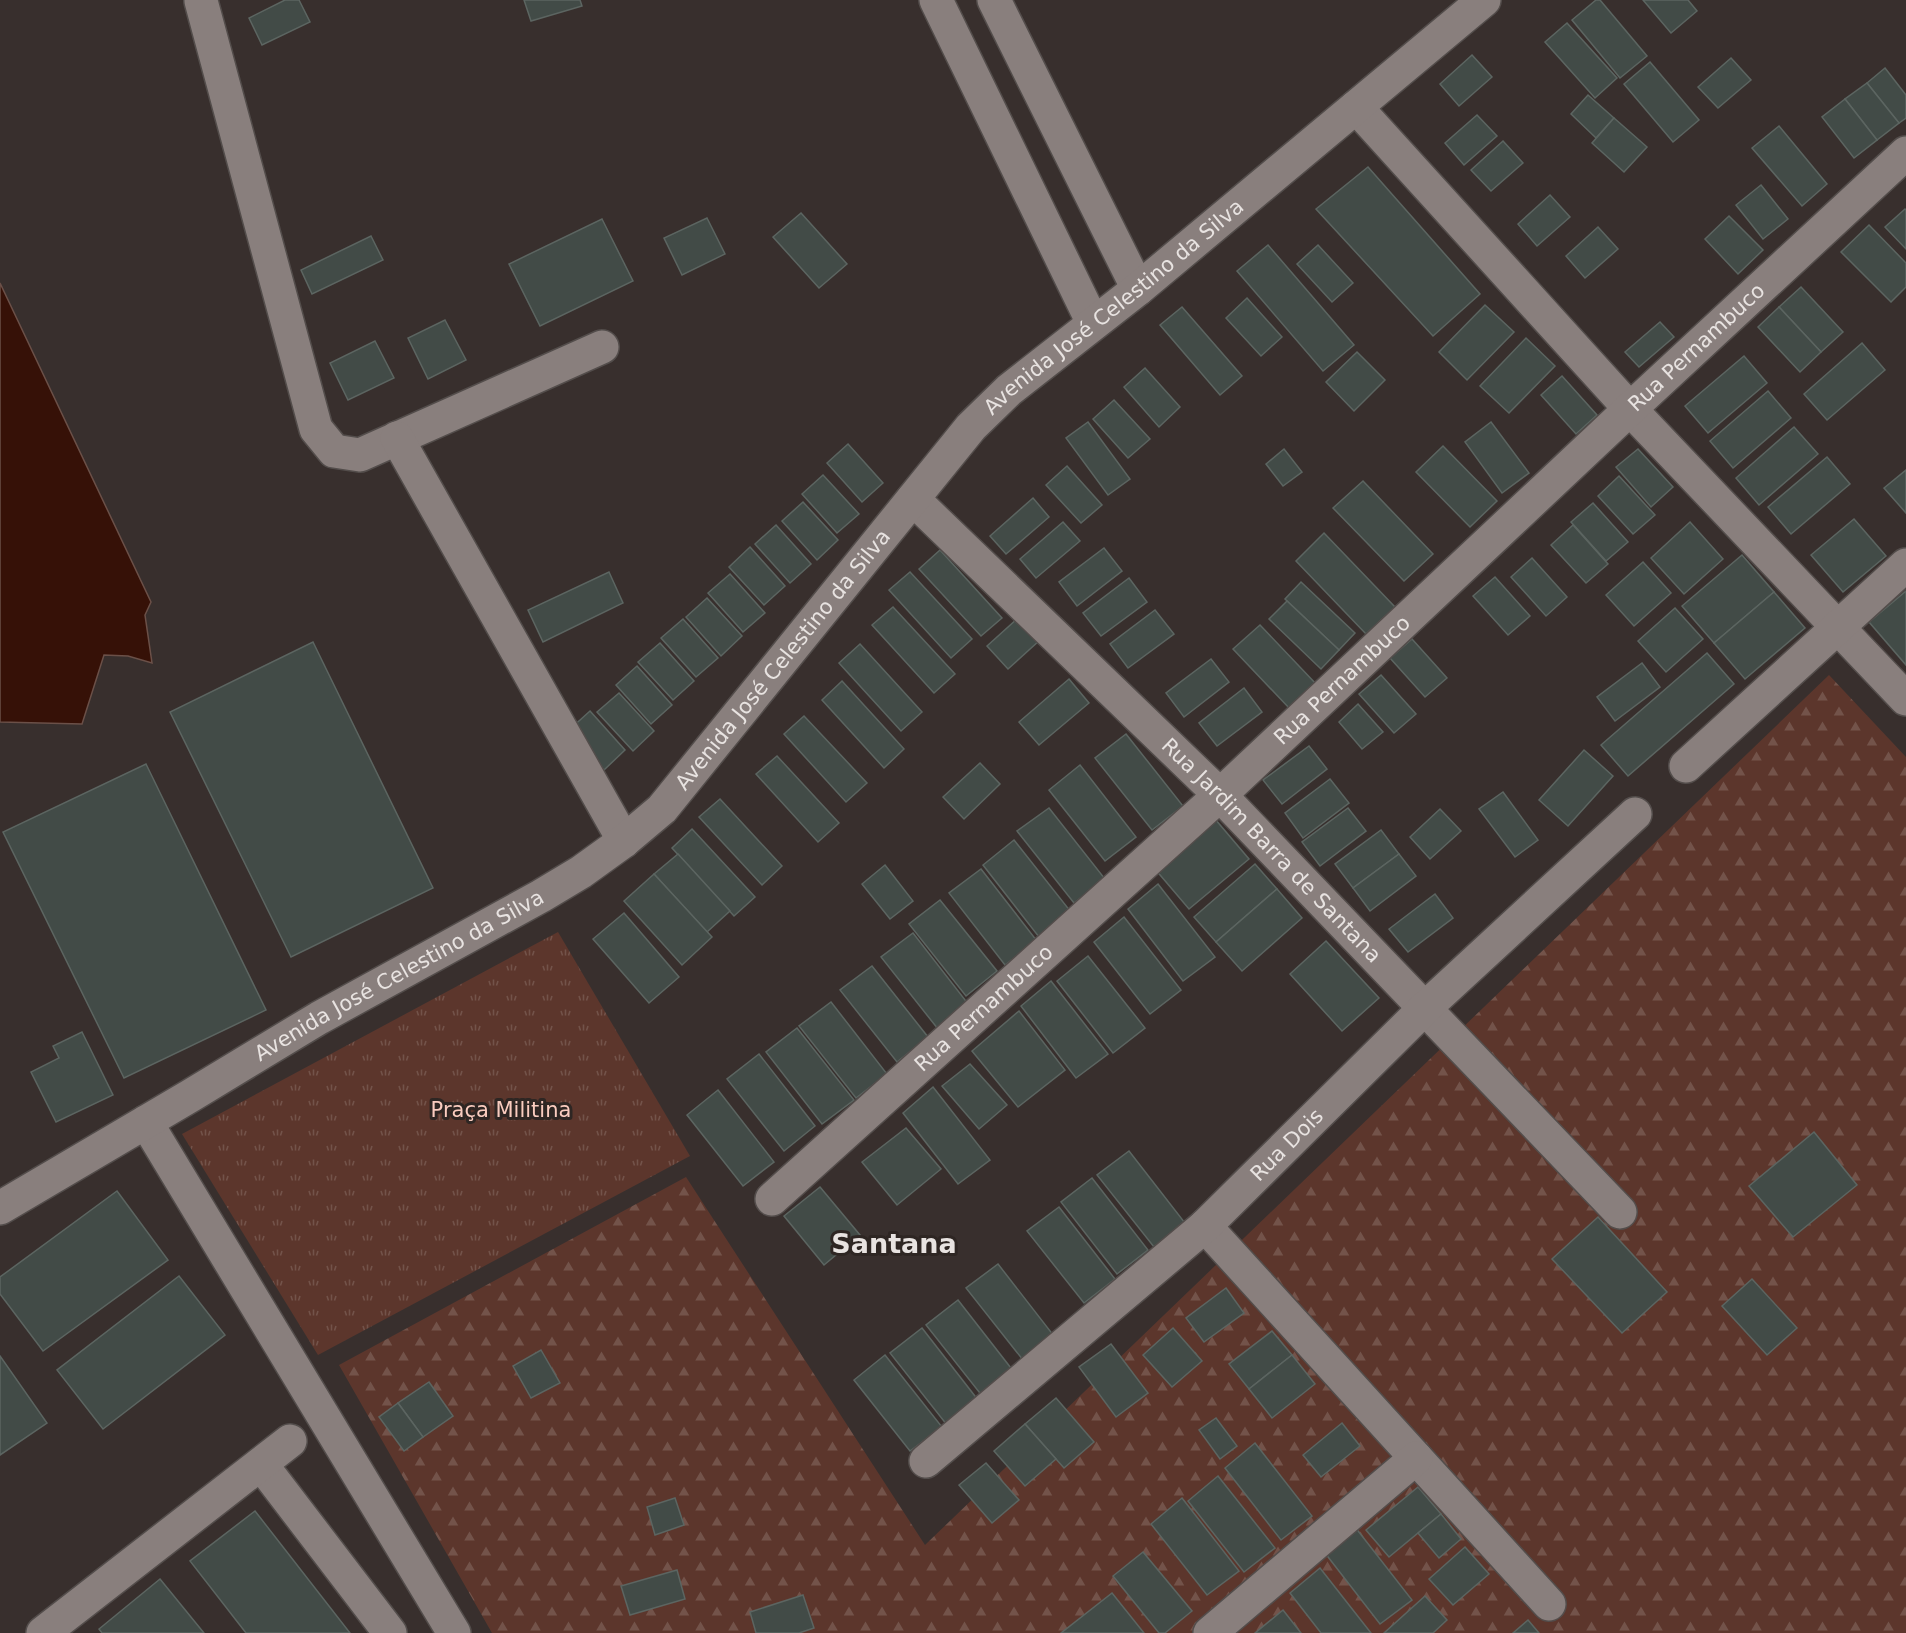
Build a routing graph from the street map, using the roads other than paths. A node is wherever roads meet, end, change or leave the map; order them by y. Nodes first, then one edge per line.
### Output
1 (936, 0) edge
2 (994, 0) edge
3 (1484, 0) edge
4 (201, 1) edge
5 (1356, 107) junction
6 (1906, 153) edge
7 (1138, 289) junction
8 (1093, 323) junction
9 (602, 347) dead end
10 (1630, 409) junction
11 (397, 438) junction
12 (913, 499) junction
13 (1906, 565) edge
14 (1838, 628) junction
15 (1906, 699) edge
16 (1686, 766) dead end
17 (1220, 795) junction
18 (1635, 814) dead end
19 (624, 841) junction
20 (1425, 1008) junction
21 (146, 1122) junction
22 (771, 1199) dead end
23 (0, 1208) edge
24 (1620, 1212) dead end
25 (1205, 1226) junction
26 (290, 1441) dead end
27 (1416, 1458) junction
28 (926, 1461) dead end
29 (261, 1464) junction
30 (1549, 1604) dead end
31 (43, 1633) edge
32 (390, 1633) edge
33 (454, 1633) edge
34 (1210, 1633) edge

1 - 8 street
2 - 7 street
3 - 5 street, Avenida José Celestino da Silva
4 - 11 street
5 - 7 street, Avenida José Celestino da Silva
5 - 10 street
6 - 10 street, Rua Pernambuco
7 - 8 street, Avenida José Celestino da Silva
8 - 12 street, Avenida José Celestino da Silva
9 - 11 street
10 - 14 street
10 - 17 street, Rua Pernambuco
11 - 19 street
12 - 17 street, Rua Jardim Barra de Santana
12 - 19 street, Avenida José Celestino da Silva
13 - 14 street
14 - 15 street
14 - 16 street
17 - 20 street, Rua Jardim Barra de Santana
17 - 22 street, Rua Pernambuco
18 - 20 street, Rua Dois
19 - 21 street, Avenida José Celestino da Silva
20 - 24 street, Rua Jardim Barra de Santana
20 - 25 street, Rua Dois
21 - 23 street, Avenida José Celestino da Silva
21 - 33 street
25 - 27 street
25 - 28 street, Rua Dois
26 - 29 street
27 - 30 street
27 - 34 street
29 - 31 street
29 - 32 street

